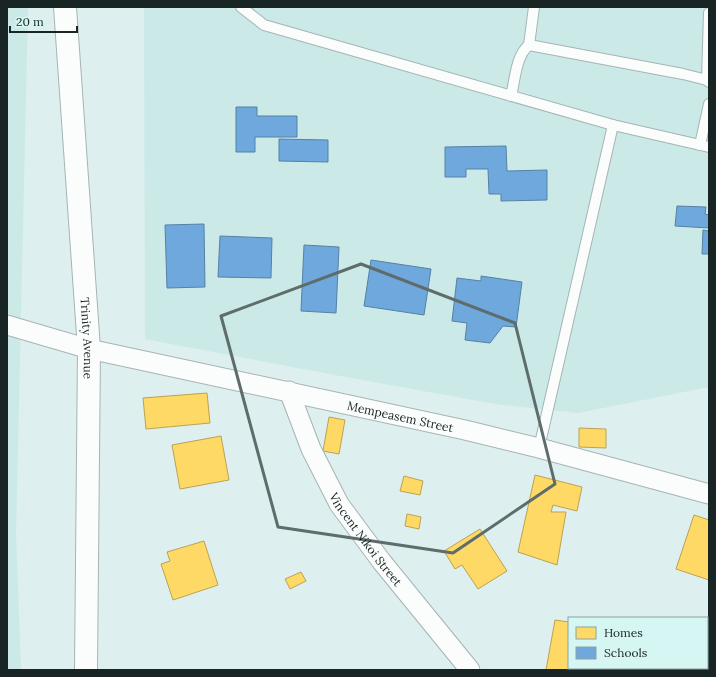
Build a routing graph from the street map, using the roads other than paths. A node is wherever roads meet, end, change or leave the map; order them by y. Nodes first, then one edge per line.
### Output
1 (65, 7) edge
2 (241, 7) edge
3 (534, 7) edge
4 (709, 13) edge
5 (529, 45) junction
6 (708, 81) edge
7 (511, 96) junction
8 (709, 104) edge
9 (613, 125) junction
10 (704, 146) edge
11 (7, 325) edge
12 (89, 349) junction
13 (289, 391) junction
14 (539, 448) junction
15 (709, 494) edge
16 (86, 670) edge
17 (470, 670) edge

1 - 12 street, Trinity Avenue
2 - 7 lane
3 - 5 lane
4 - 6 lane
5 - 6 lane
5 - 7 lane
7 - 9 lane
8 - 10 lane
9 - 10 lane
9 - 14 lane
11 - 12 street, Mempeasem Street
12 - 13 street, Mempeasem Street
12 - 16 street, Trinity Avenue
13 - 14 street, Mempeasem Street
13 - 17 street, Vincent Nikoi Street
14 - 15 street, Mempeasem Street

